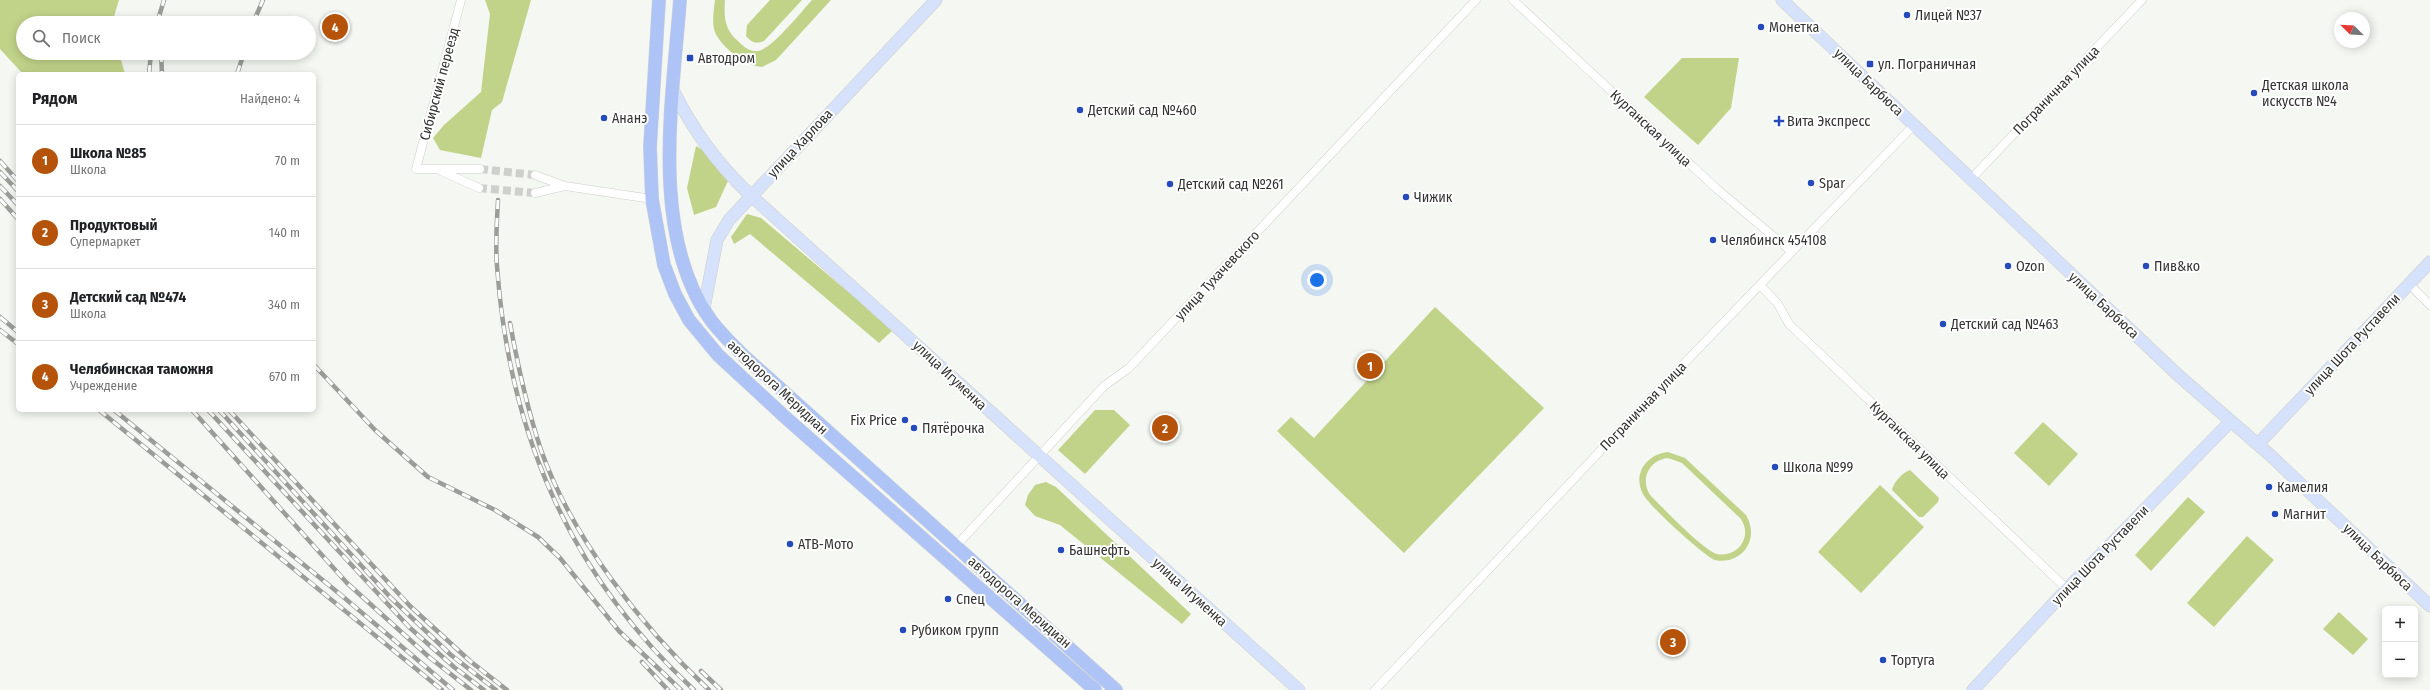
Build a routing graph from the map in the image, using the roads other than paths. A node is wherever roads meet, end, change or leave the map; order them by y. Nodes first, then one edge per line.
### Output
1 (461, 0) edge
2 (659, 0) edge
3 (680, 0) edge
4 (936, 0) edge
5 (1476, 0) edge
6 (1513, 0) edge
7 (1782, 0) edge
8 (2142, 0) edge
9 (674, 92) junction
10 (1914, 125) junction
11 (438, 170) junction
12 (480, 170) tunnel mouth
13 (535, 175) tunnel mouth
14 (1971, 179) junction
15 (565, 186) junction
16 (479, 188) tunnel mouth
17 (535, 194) tunnel mouth
18 (751, 195) junction
19 (652, 199) junction
20 (1792, 252) junction
21 (2430, 262) edge
22 (2409, 284) junction
23 (1760, 285) junction
24 (2430, 305) edge
25 (704, 308) junction
26 (2230, 422) junction
27 (2258, 444) junction
28 (1039, 456) junction
29 (955, 547) junction
30 (2067, 589) junction
31 (2430, 606) edge
32 (1095, 690) edge
33 (1116, 690) edge
34 (1299, 690) edge
35 (1375, 690) edge
36 (1973, 690) edge

1 - 11 street, Сибирский переезд
2 - 19 main road, автодорога Меридиан
3 - 9 main road, автодорога Меридиан
4 - 18 street, улица Харлова
5 - 28 street, улица Тухачевского
6 - 20 street, Курганская улица
7 - 10 street, улица Барбюса
8 - 14 street, Пограничная улица
9 - 18 street, улица Игуменка
9 - 25 main road, автодорога Меридиан
10 - 14 street, улица Барбюса
10 - 20 street, Пограничная улица
11 - 12 street
11 - 16 street
13 - 15 street
14 - 26 street, улица Барбюса
15 - 17 street
15 - 19 street
18 - 25 street, улица Харлова
18 - 28 street, улица Игуменка
19 - 32 main road, автодорога Меридиан
20 - 23 street, Пограничная улица
21 - 22 street, улица Шота Руставели
22 - 24 street
22 - 27 street, улица Шота Руставели
23 - 30 street, Курганская улица
23 - 35 street, Пограничная улица
25 - 29 main road, автодорога Меридиан
26 - 27 street, улица Барбюса
26 - 30 street, улица Шота Руставели
27 - 31 street, улица Барбюса
28 - 29 street, улица Тухачевского
28 - 34 street, улица Игуменка
29 - 33 main road, автодорога Меридиан
30 - 36 street, улица Шота Руставели

